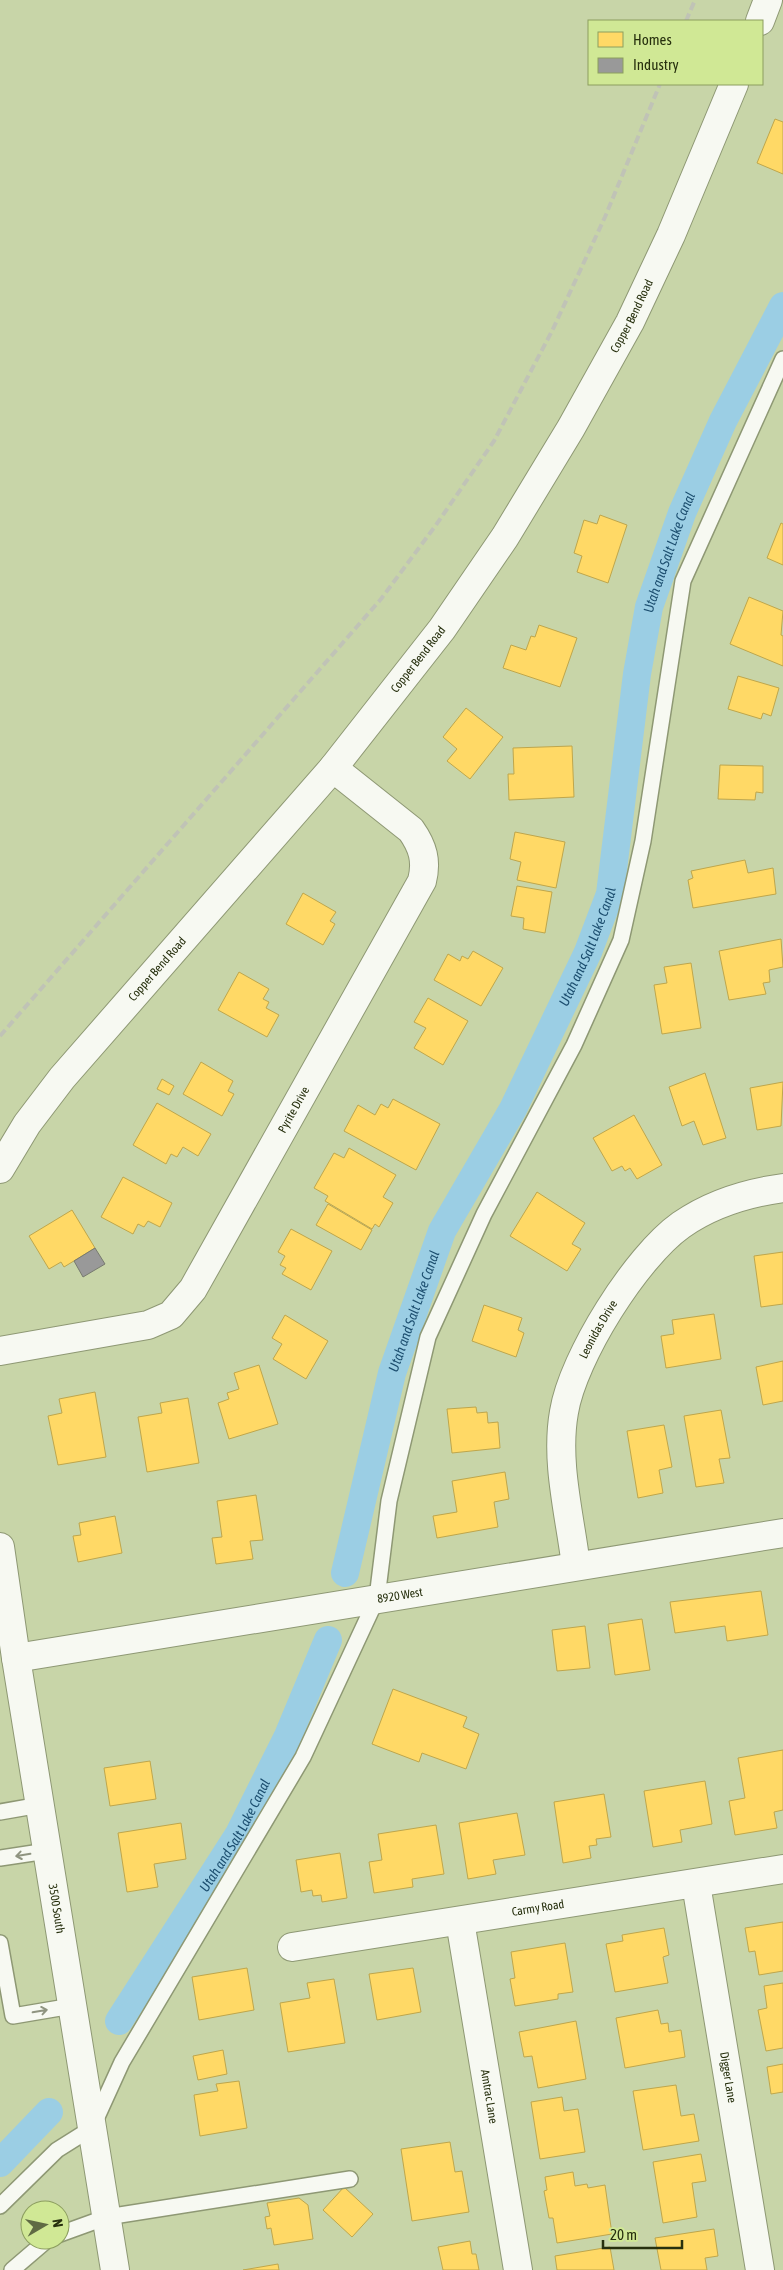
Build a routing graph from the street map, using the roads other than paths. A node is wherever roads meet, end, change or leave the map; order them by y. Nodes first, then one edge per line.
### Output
1 (768, 0) edge
2 (760, 20) edge
3 (734, 85) edge
4 (783, 359) edge
5 (333, 768) junction
6 (0, 1168) edge
7 (783, 1188) edge
8 (0, 1351) edge
9 (783, 1533) edge
10 (0, 1547) edge
11 (576, 1566) junction
12 (365, 1600) junction
13 (8, 1654) edge
14 (40, 1806) junction
15 (0, 1812) edge
16 (47, 1851) junction
17 (0, 1858) edge
18 (783, 1869) edge
19 (696, 1884) junction
20 (460, 1921) junction
21 (0, 1943) edge
22 (292, 1947) dead end
23 (72, 2006) junction
24 (6, 2017) edge
25 (91, 2124) junction
26 (350, 2179) dead end
27 (0, 2206) edge
28 (107, 2217) junction
29 (70, 2230) edge
30 (35, 2250) edge
31 (12, 2270) edge
32 (115, 2270) edge
33 (518, 2270) edge
34 (760, 2270) edge

1 - 2 street
3 - 5 street, Copper Bend Road
4 - 12 lane
5 - 6 street, Copper Bend Road
5 - 8 street, Pyrite Drive
7 - 11 street, Leonidas Drive
9 - 11 street, 8920 West
10 - 13 street, 3500 South
11 - 12 street, 8920 West
12 - 13 street, 8920 West
12 - 25 lane
13 - 14 street, 3500 South
14 - 15 lane
14 - 16 street, 3500 South
16 -> 17 lane
16 - 23 street, 3500 South
18 - 19 street, Carmy Road
19 - 20 street, Carmy Road
19 - 34 street, Digger Lane
20 - 22 street, Carmy Road
20 - 33 street, Amtrac Lane
21 - 24 lane
24 -> 23 lane
23 - 25 street, 3500 South
25 - 27 lane
25 - 28 street, 3500 South
26 - 28 lane
28 - 29 lane
28 - 32 street, 3500 South
30 - 31 lane

